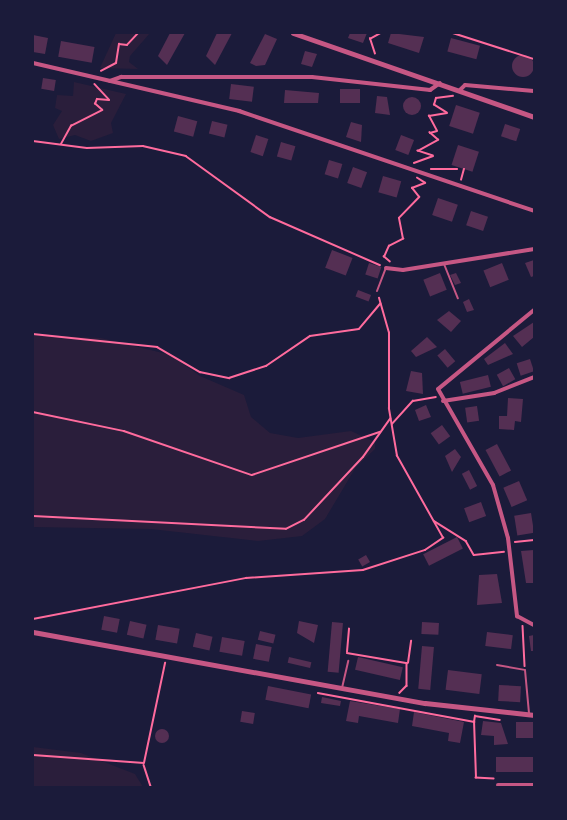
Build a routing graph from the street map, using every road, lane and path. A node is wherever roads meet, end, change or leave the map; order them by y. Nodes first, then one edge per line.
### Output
1 (138, 33) edge
2 (293, 33) edge
3 (381, 33) edge
4 (453, 33) edge
5 (376, 53) dead end
6 (534, 59) edge
7 (33, 63) edge
8 (101, 71) dead end
9 (110, 81) junction
10 (441, 82) junction
11 (95, 85) dead end
12 (534, 91) edge
13 (456, 93) junction
14 (534, 117) edge
15 (33, 141) edge
16 (61, 145) junction
17 (415, 163) dead end
18 (432, 168) dead end
19 (457, 169) dead end
20 (464, 169) dead end
21 (415, 177) dead end
22 (460, 181) dead end
23 (534, 211) edge
24 (534, 249) edge
25 (388, 261) dead end
26 (444, 264) junction
27 (386, 268) junction
28 (377, 291) joint
29 (458, 298) dead end
30 (381, 303) junction
31 (534, 310) edge
32 (33, 334) edge
33 (534, 377) edge
34 (434, 397) dead end
35 (442, 401) junction
36 (33, 412) edge
37 (390, 418) junction
38 (391, 424) junction
39 (381, 432) junction
40 (33, 516) edge
41 (433, 520) junction
42 (534, 540) edge
43 (516, 542) dead end
44 (504, 552) dead end
45 (33, 619) edge
46 (523, 623) junction
47 (534, 625) edge
48 (349, 629) dead end
49 (33, 632) edge
50 (411, 640) dead end
51 (347, 653) junction
52 (166, 657) junction
53 (348, 661) joint
54 (407, 663) junction
55 (497, 665) dead end
56 (525, 670) junction
57 (342, 688) junction
58 (401, 690) dead end
59 (318, 693) dead end
60 (532, 715) edge
61 (500, 720) dead end
62 (474, 722) junction
63 (33, 755) edge
64 (144, 763) junction
65 (498, 783) joint
66 (534, 784) edge
67 (151, 787) edge

1 - 8 path
2 - 10 street
3 - 5 path
4 - 6 path
7 - 9 street
9 - 10 street
9 - 23 street
10 - 13 street
11 - 16 path
12 - 13 street
13 - 14 street
13 - 17 path
15 - 16 path
16 - 27 path
18 - 19 path
20 - 22 path
21 - 25 path
24 - 26 street
26 - 27 street
26 - 29 lane
27 - 28 lane
28 - 30 path
30 - 32 path
30 - 37 path
31 - 35 street
33 - 35 street
34 - 38 path
35 - 46 street
36 - 39 path
37 - 38 path
37 - 39 path
38 - 41 path
39 - 40 path
41 - 44 path
41 - 45 path
42 - 43 path
46 - 47 street
46 - 56 path
48 - 51 path
49 - 52 street
50 - 54 path
51 - 53 path
51 - 54 path
52 - 57 street
52 - 64 path
53 - 57 lane
54 - 58 path
55 - 56 lane
56 - 60 lane
57 - 60 street
59 - 62 path
61 - 62 path
62 - 65 path
63 - 64 path
64 - 67 path
65 - 66 street

